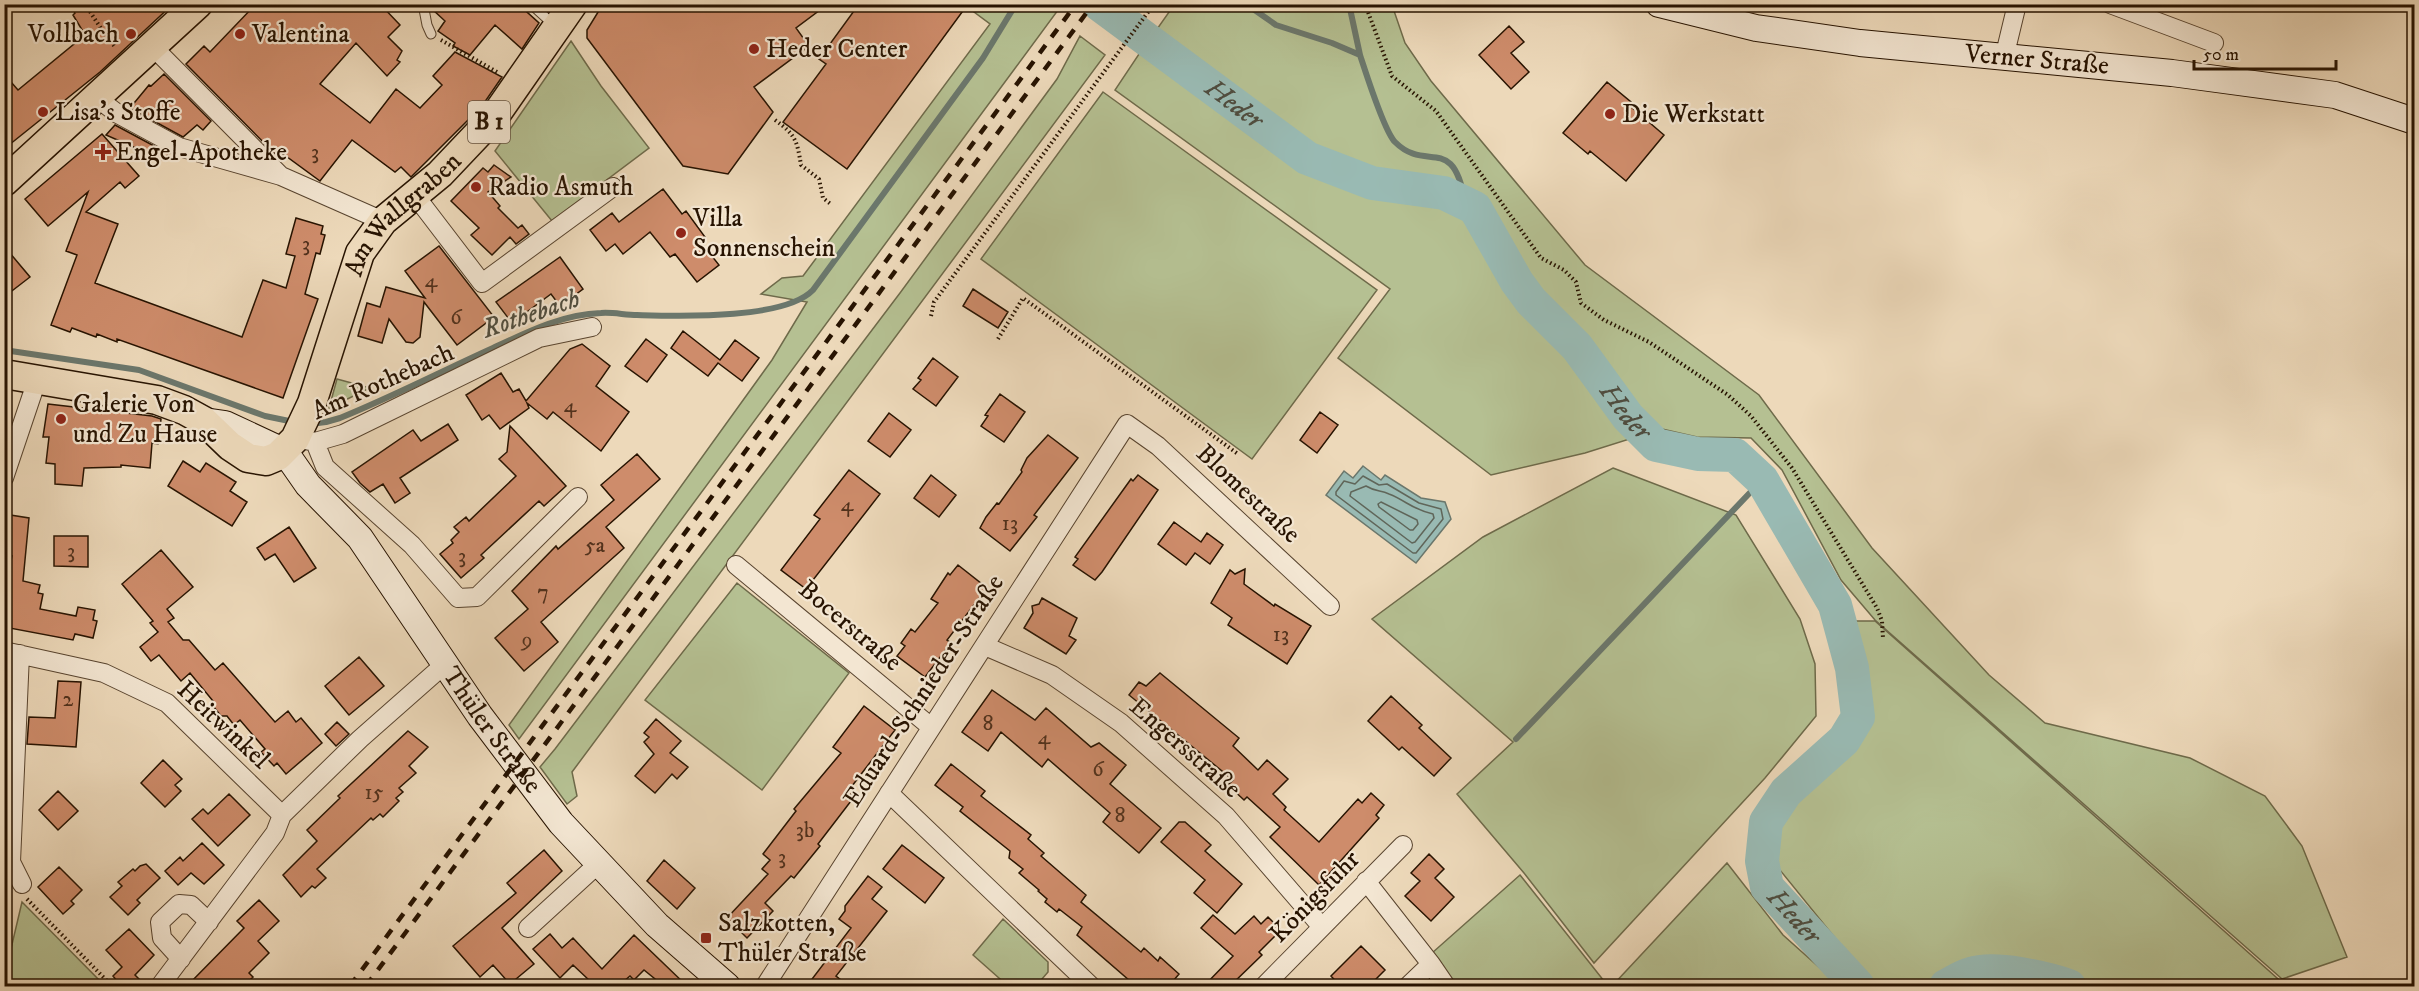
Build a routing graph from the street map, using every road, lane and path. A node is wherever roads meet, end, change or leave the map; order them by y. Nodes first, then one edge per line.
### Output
1 (85, 4) edge
2 (198, 4) edge
3 (423, 4) edge
4 (531, 4) edge
5 (573, 4) edge
6 (1154, 4) edge
7 (1365, 4) edge
8 (1659, 4) edge
9 (2017, 4) edge
10 (2118, 8) edge
11 (557, 28) junction
12 (431, 34) joint
13 (2214, 44) dead end
14 (153, 47) junction
15 (2004, 58) junction
16 (132, 66) junction
17 (519, 84) junction
18 (97, 98) junction
19 (775, 120) dead end
20 (2415, 121) edge
21 (281, 176) junction
22 (4, 182) edge
23 (613, 187) dead end
24 (414, 195) junction
25 (832, 205) dead end
26 (383, 221) junction
27 (931, 316) dead end
28 (592, 327) dead end
29 (998, 339) dead end
30 (4, 374) edge
31 (37, 380) junction
32 (1127, 424) joint
33 (302, 432) junction
34 (1238, 454) dead end
35 (4, 478) edge
36 (578, 497) dead end
37 (736, 565) dead end
38 (1330, 606) dead end
39 (1883, 638) dead end
40 (985, 646) junction
41 (12, 652) edge
42 (445, 664) junction
43 (931, 727) junction
44 (889, 793) junction
45 (282, 815) junction
46 (1403, 844) dead end
47 (598, 864) junction
48 (1366, 881) junction
49 (22, 884) joint
50 (209, 922) junction
51 (1321, 926) junction
52 (528, 928) dead end
53 (181, 959) junction
54 (1431, 964) junction
55 (112, 987) edge
56 (160, 987) edge
57 (728, 987) edge
58 (765, 987) edge
59 (1091, 987) edge
60 (1264, 987) edge
61 (1408, 987) edge
62 (1446, 987) edge

1 - 16 path
2 - 14 main road
3 - 12 lane
4 - 11 lane
5 - 11 main road, Am Wallgraben / B 1
6 - 27 path
7 - 39 path
8 - 15 main road, Verner Straße
9 - 15 street
10 - 13 street
11 - 17 main road, Am Wallgraben / B 1
12 - 17 path
14 - 16 main road
14 - 21 street
15 - 20 main road, Verner Straße
16 - 18 main road
17 - 24 main road, Am Wallgraben / B 1
18 - 21 street
18 - 22 main road
19 - 25 path
21 - 26 street
23 - 24 street
24 - 26 main road, Am Wallgraben / B 1
26 - 33 main road, Am Wallgraben / B 1
28 - 33 street, Am Rothebach
29 - 34 path
30 - 31 main road
31 - 33 main road
31 - 35 street
32 - 38 street, Blomestraße
32 - 40 street, Eduard-Schnieder-Straße
33 - 36 street
33 - 42 main road, Thüler Straße
37 - 43 street, Bocerstraße
40 - 43 street, Eduard-Schnieder-Straße
40 - 51 street, Engersstraße
41 - 45 street, Heitwinkel
41 - 49 street, Heitwinkel
42 - 45 street
42 - 47 main road, Thüler Straße
43 - 44 street, Eduard-Schnieder-Straße
44 - 58 street, Eduard-Schnieder-Straße
44 - 59 street
45 - 50 street
46 - 48 street, Königsfuhr
47 - 52 street
47 - 57 main road, Thüler Straße
48 - 51 street, Königsfuhr
48 - 54 street
49 - 55 path
50 - 53 street
50 - 53 street
51 - 60 street, Königsfuhr
53 - 56 street
54 - 61 street
54 - 62 street

